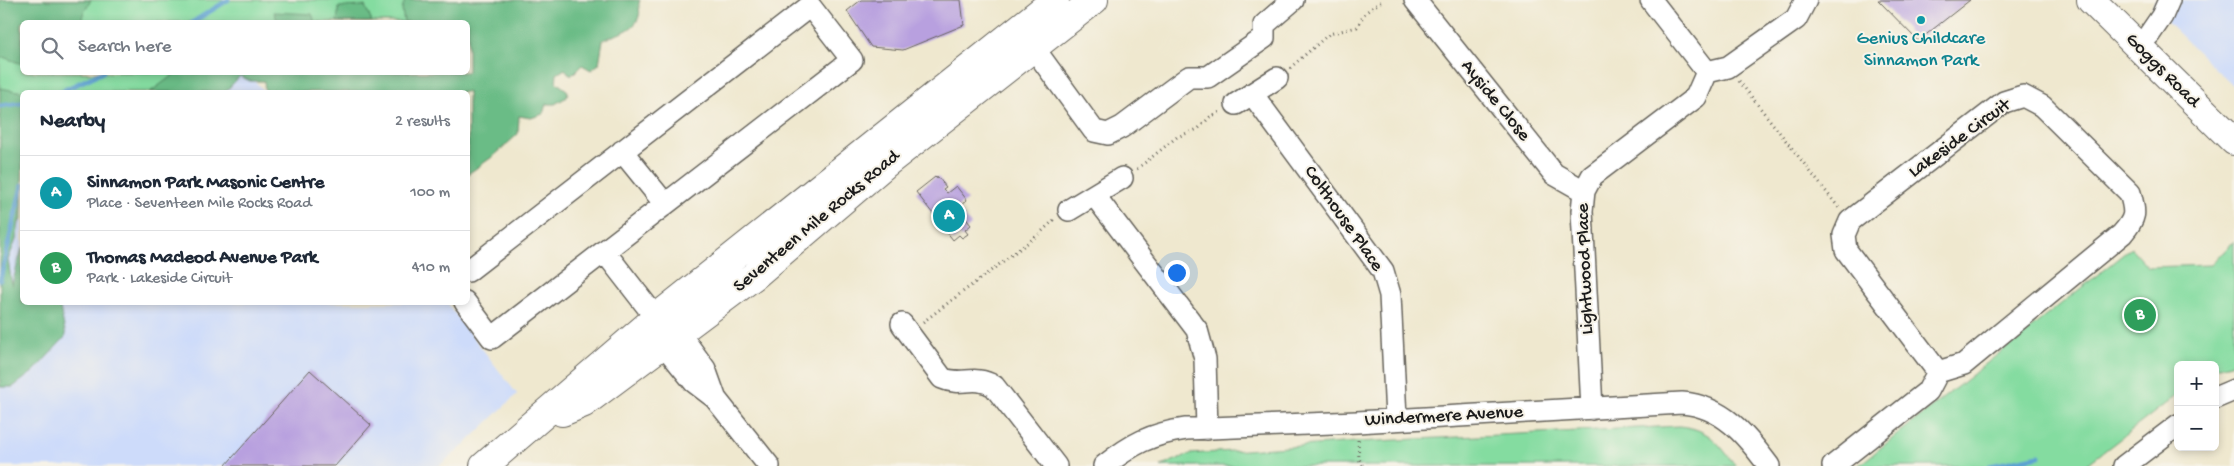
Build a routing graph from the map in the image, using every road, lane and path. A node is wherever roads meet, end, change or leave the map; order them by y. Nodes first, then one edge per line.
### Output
1 (1055, 0) edge
2 (1094, 0) edge
3 (1293, 0) edge
4 (1383, 0) edge
5 (1415, 0) edge
6 (1651, 0) edge
7 (1806, 0) edge
8 (2091, 0) edge
9 (2114, 0) edge
10 (2169, 0) edge
11 (2150, 35) junction
12 (1033, 47) junction
13 (1728, 67) junction
14 (1707, 72) junction
15 (1278, 78) joint
16 (1245, 99) junction
17 (2234, 121) edge
18 (2234, 141) edge
19 (622, 151) junction
20 (1122, 178) joint
21 (1584, 192) junction
22 (1095, 196) junction
23 (665, 204) junction
24 (1069, 210) joint
25 (1850, 221) junction
26 (604, 251) junction
27 (470, 269) edge
28 (467, 305) edge
29 (906, 328) joint
30 (665, 331) junction
31 (1938, 372) junction
32 (2234, 390) edge
33 (2219, 396) edge
34 (1592, 409) junction
35 (1396, 418) junction
36 (528, 427) junction
37 (2174, 428) edge
38 (1207, 429) junction
39 (1358, 439) dead end
40 (484, 466) edge
41 (769, 466) edge
42 (1056, 466) edge
43 (1104, 466) edge
44 (1363, 466) edge
45 (1769, 466) edge
46 (1833, 466) edge
47 (2124, 466) edge

1 - 30 main road, Seventeen Mile Rocks Road
2 - 12 main road, Seventeen Mile Rocks Road
3 - 12 street
4 - 15 path
5 - 21 street, Ayside Close
6 - 14 street
7 - 13 street
8 - 18 main road, Goggs Road
9 - 11 main road, Goggs Road
10 - 11 street
11 - 17 main road, Goggs Road
12 - 30 main road, Seventeen Mile Rocks Road
13 - 14 street
13 - 25 path
14 - 21 street, Lightwood Place
15 - 16 street
16 - 20 path
16 - 35 street, Colthouse Place
19 - 23 street
19 - 23 street
19 - 27 street
20 - 22 street
21 - 34 street, Lightwood Place
22 - 24 street
22 - 38 street
23 - 26 street
24 - 29 path
25 - 31 street
25 - 31 street, Lakeside Circuit
26 - 28 street
26 - 30 street
29 - 42 street
30 - 36 main road, Seventeen Mile Rocks Road
30 - 36 main road, Seventeen Mile Rocks Road
30 - 41 street
31 - 46 street
32 - 33 street
34 - 35 street, Windermere Avenue
34 - 45 street, Windermere Avenue
35 - 38 street, Windermere Avenue
36 - 40 main road, Seventeen Mile Rocks Road
37 - 47 street
38 - 43 street, Windermere Avenue
39 - 44 path

